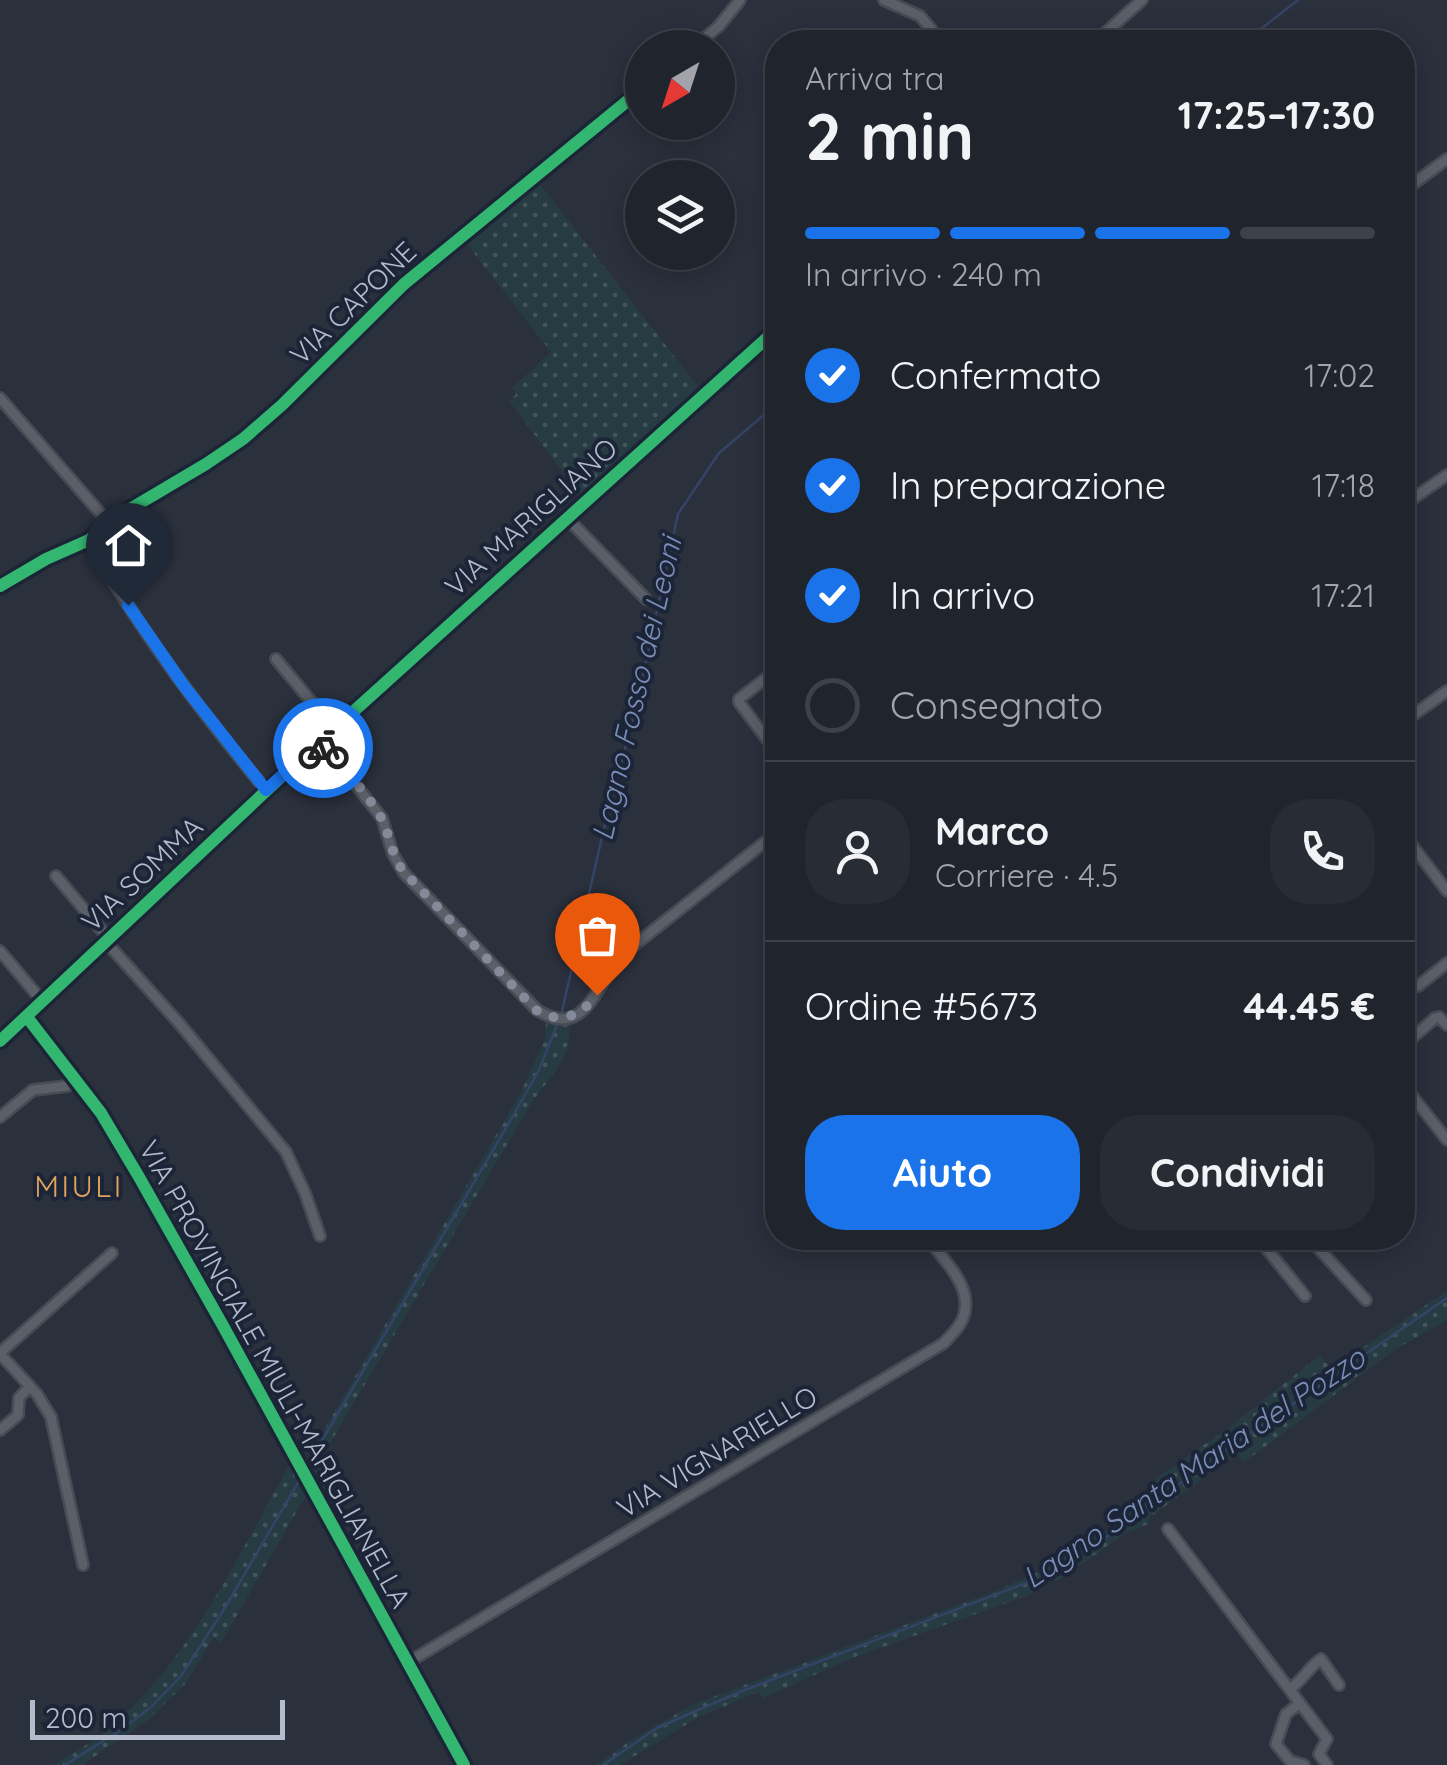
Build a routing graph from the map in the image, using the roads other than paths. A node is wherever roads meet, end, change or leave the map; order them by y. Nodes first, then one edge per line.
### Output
1 (740, 0) edge
2 (884, 0) edge
3 (1142, 0) edge
4 (713, 30) edge
5 (932, 30) edge
6 (1108, 30) edge
7 (625, 102) edge
8 (1447, 159) edge
9 (1415, 182) edge
10 (765, 340) edge
11 (0, 398) edge
12 (1447, 476) edge
13 (1415, 497) edge
14 (568, 518) junction
15 (108, 522) junction
16 (88, 540) junction
17 (0, 586) edge
18 (646, 599) dead end
19 (276, 658) dead end
20 (765, 679) edge
21 (1447, 692) edge
22 (1415, 715) edge
23 (334, 729) junction
24 (765, 738) edge
25 (318, 743) junction
26 (266, 790) junction
27 (765, 841) edge
28 (1415, 849) edge
29 (56, 876) dead end
30 (1447, 890) edge
31 (108, 941) junction
32 (0, 951) edge
33 (1447, 964) edge
34 (1418, 986) dead end
35 (43, 1002) junction
36 (27, 1017) junction
37 (1447, 1025) edge
38 (1415, 1037) edge
39 (0, 1041) edge
40 (77, 1082) junction
41 (1415, 1099) edge
42 (0, 1117) edge
43 (1447, 1140) edge
44 (320, 1236) dead end
45 (936, 1250) edge
46 (1268, 1250) edge
47 (1320, 1250) edge
48 (112, 1253) dead end
49 (1304, 1296) dead end
50 (1366, 1300) dead end
51 (0, 1354) edge
52 (30, 1387) junction
53 (0, 1430) edge
54 (1168, 1528) dead end
55 (83, 1565) dead end
56 (406, 1663) junction
57 (1339, 1685) dead end
58 (1290, 1689) junction
59 (1300, 1703) junction
60 (1321, 1763) edge
61 (464, 1765) edge
62 (1304, 1765) edge

1 - 4 street
2 - 5 street
3 - 6 street
7 - 15 street, VIA CAPONE
8 - 9 street
10 - 14 street, VIA MARIGLIANO
11 - 15 street
12 - 13 street
14 - 18 street
14 - 23 street, VIA MARIGLIANO
15 - 16 street, VIA CAPONE
16 - 17 street, VIA CAPONE
16 - 26 street
19 - 23 street
20 - 24 street
21 - 22 street
23 - 25 street, VIA MARIGLIANO
25 - 26 street, VIA SOMMA
25 - 27 street
26 - 31 street, VIA SOMMA
28 - 30 street
29 - 31 street
31 - 35 street, VIA SOMMA
31 - 44 street
32 - 35 street
33 - 34 street
35 - 36 street, VIA SOMMA
36 - 39 street, VIA SOMMA
36 - 40 street, VIA PROVINCIALE MIULI-MARIGLIANELLA
37 - 38 street
40 - 42 street
40 - 56 street, VIA PROVINCIALE MIULI-MARIGLIANELLA
41 - 43 street
45 - 56 street, VIA VIGNARIELLO
46 - 49 street
47 - 50 street
48 - 51 street
51 - 52 street
52 - 53 street
52 - 55 street
54 - 58 street
56 - 61 street, VIA PROVINCIALE MIULI-MARIGLIANELLA
57 - 58 street
58 - 59 street
59 - 60 street
59 - 62 street

